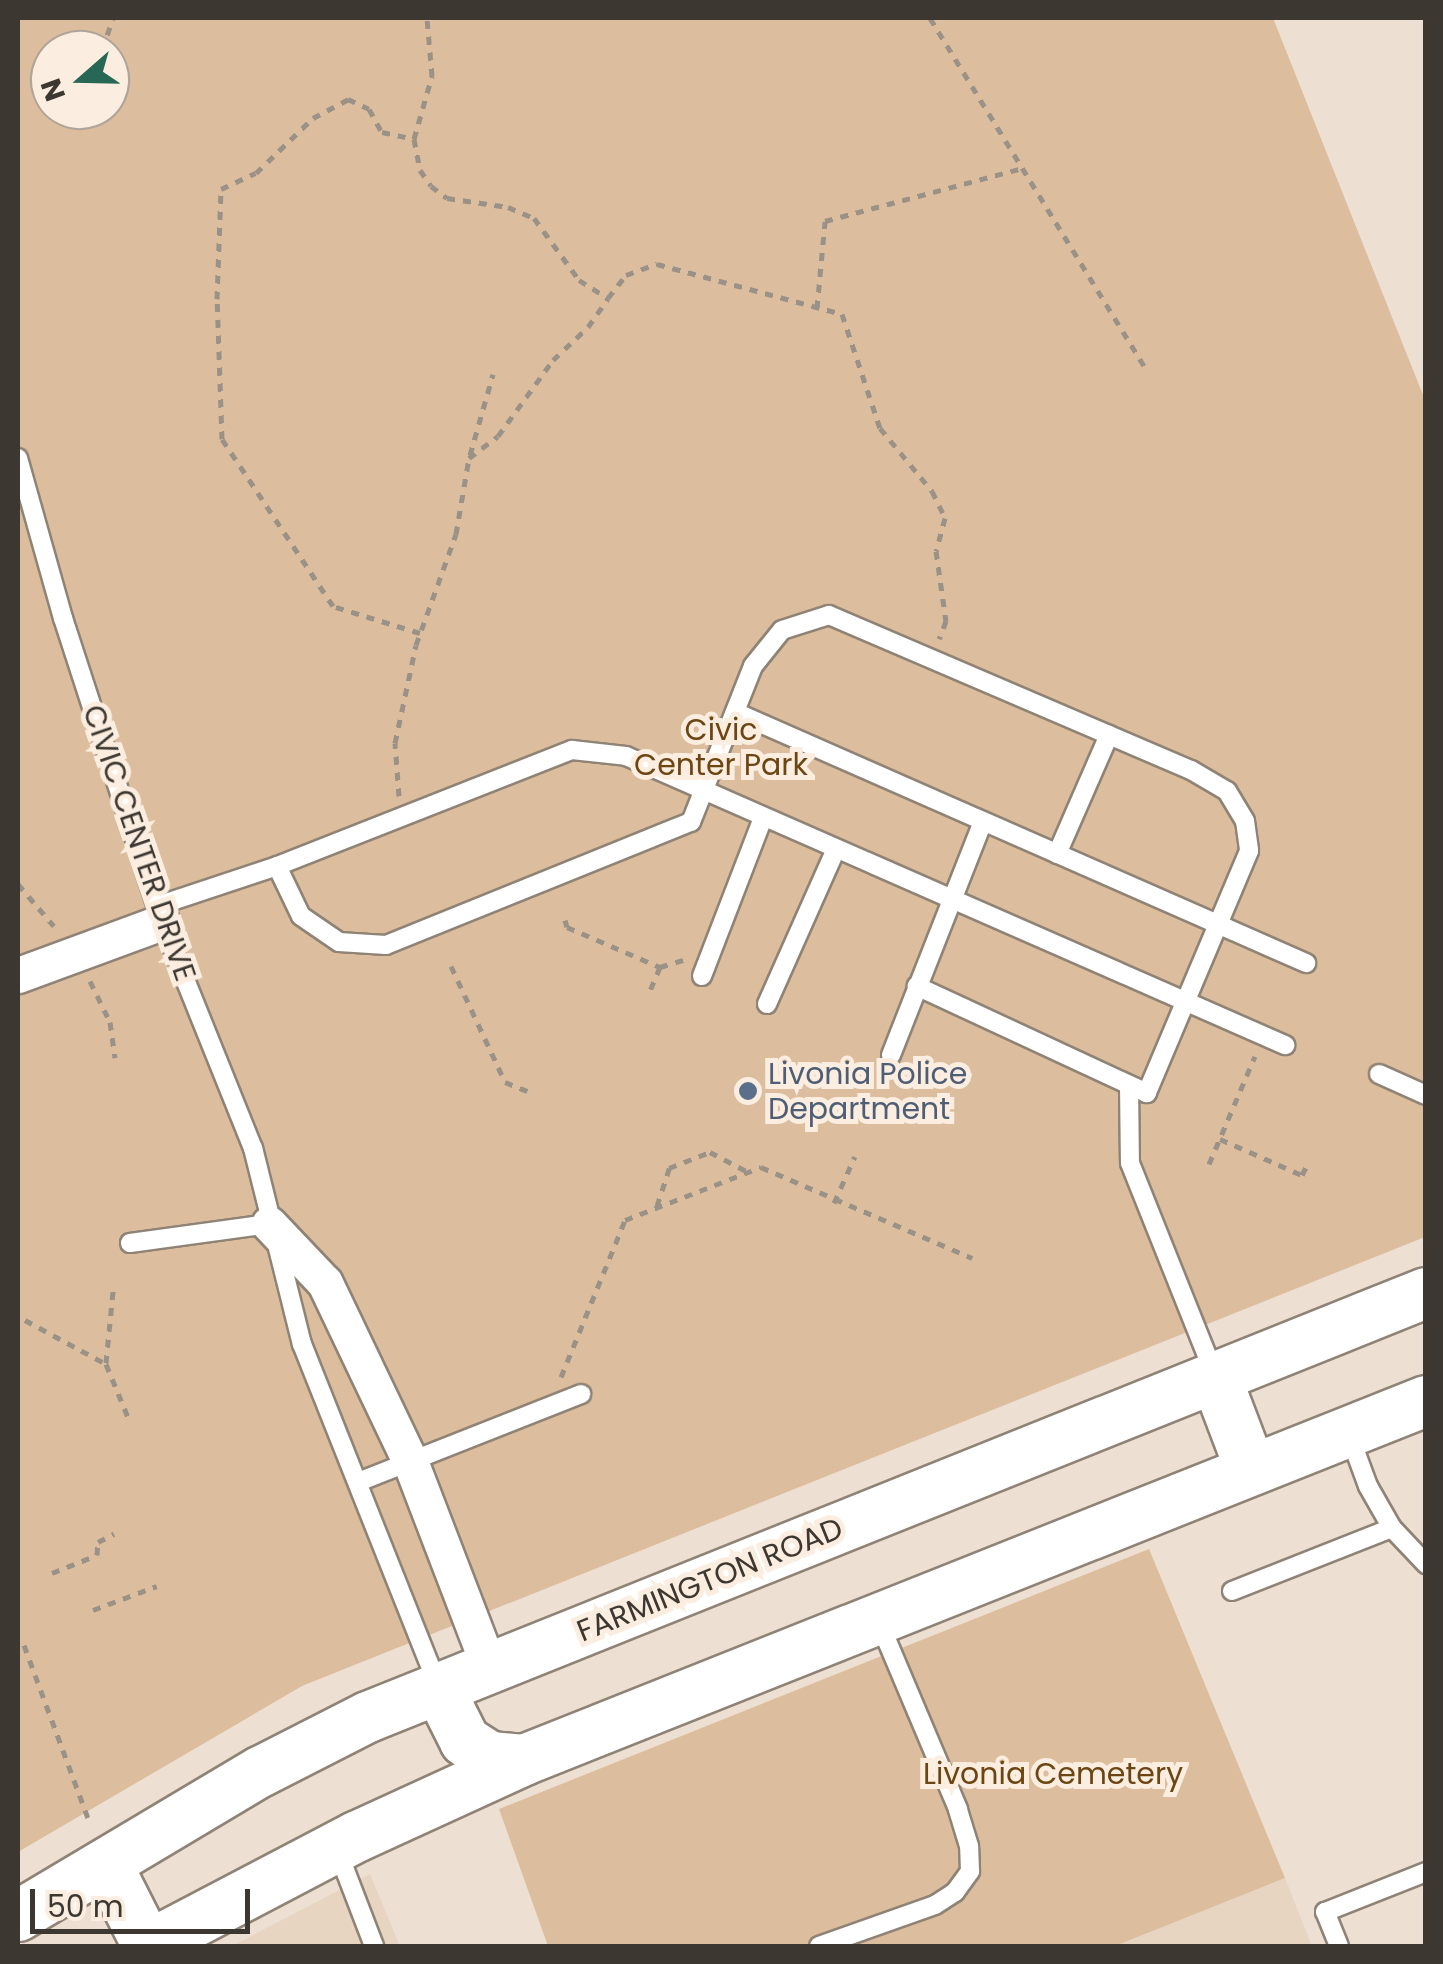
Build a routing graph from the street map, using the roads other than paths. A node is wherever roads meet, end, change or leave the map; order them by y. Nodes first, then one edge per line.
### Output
1 (18, 458) edge
2 (734, 712) junction
3 (1109, 734) junction
4 (704, 792) junction
5 (763, 818) junction
6 (983, 822) junction
7 (836, 849) junction
8 (1057, 854) junction
9 (278, 866) junction
10 (950, 899) junction
11 (160, 914) junction
12 (1218, 924) junction
13 (1306, 962) dead end
14 (21, 970) edge
15 (702, 976) dead end
16 (917, 986) junction
17 (1186, 1002) junction
18 (767, 1004) dead end
19 (1286, 1046) dead end
20 (890, 1056) dead end
21 (1379, 1074) dead end
22 (1129, 1085) junction
23 (1426, 1095) edge
24 (269, 1224) junction
25 (130, 1244) dead end
26 (1426, 1293) edge
27 (1216, 1378) junction
28 (582, 1394) dead end
29 (1426, 1401) edge
30 (1348, 1432) junction
31 (410, 1461) junction
32 (1251, 1470) junction
33 (358, 1482) junction
34 (1392, 1528) junction
35 (1426, 1564) edge
36 (1232, 1591) dead end
37 (878, 1620) junction
38 (490, 1668) junction
39 (439, 1689) junction
40 (524, 1760) junction
41 (336, 1847) junction
42 (107, 1865) junction
43 (1426, 1872) edge
44 (18, 1916) edge
45 (148, 1946) edge
46 (374, 1946) edge
47 (818, 1946) edge
48 (1339, 1946) edge

1 - 11 lane, CIVIC CENTER DRIVE
2 - 3 lane
2 - 4 lane
2 - 6 lane
3 - 8 lane
3 - 12 lane
4 - 5 lane
4 - 9 lane
4 - 9 lane
5 - 7 lane
5 - 15 lane
6 - 8 lane
6 - 10 lane
7 - 10 lane
7 - 18 lane
8 - 12 lane
9 - 11 lane
10 - 16 lane
10 - 17 lane
11 - 14 street
11 - 24 lane, CIVIC CENTER DRIVE
12 - 13 lane
12 - 17 lane
16 - 20 lane
16 - 22 lane
17 - 19 lane
17 - 22 lane
21 - 23 lane
22 - 27 lane
24 - 25 lane
24 - 31 street
24 - 33 lane, CIVIC CENTER DRIVE
26 - 27 main road, FARMINGTON ROAD
27 - 32 main road
27 - 38 main road, FARMINGTON ROAD
28 - 31 lane
29 - 30 main road
30 - 32 main road
30 - 34 lane
31 - 33 lane
31 - 38 street
32 - 37 main road
33 - 39 lane, CIVIC CENTER DRIVE
34 - 35 lane
34 - 36 lane
37 - 40 main road
37 - 47 lane
38 - 39 main road, FARMINGTON ROAD
39 - 40 main road
39 - 42 main road, FARMINGTON ROAD
40 - 41 main road
41 - 45 main road
41 - 46 lane
42 - 44 main road, FARMINGTON ROAD
42 - 45 main road
43 - 48 lane

